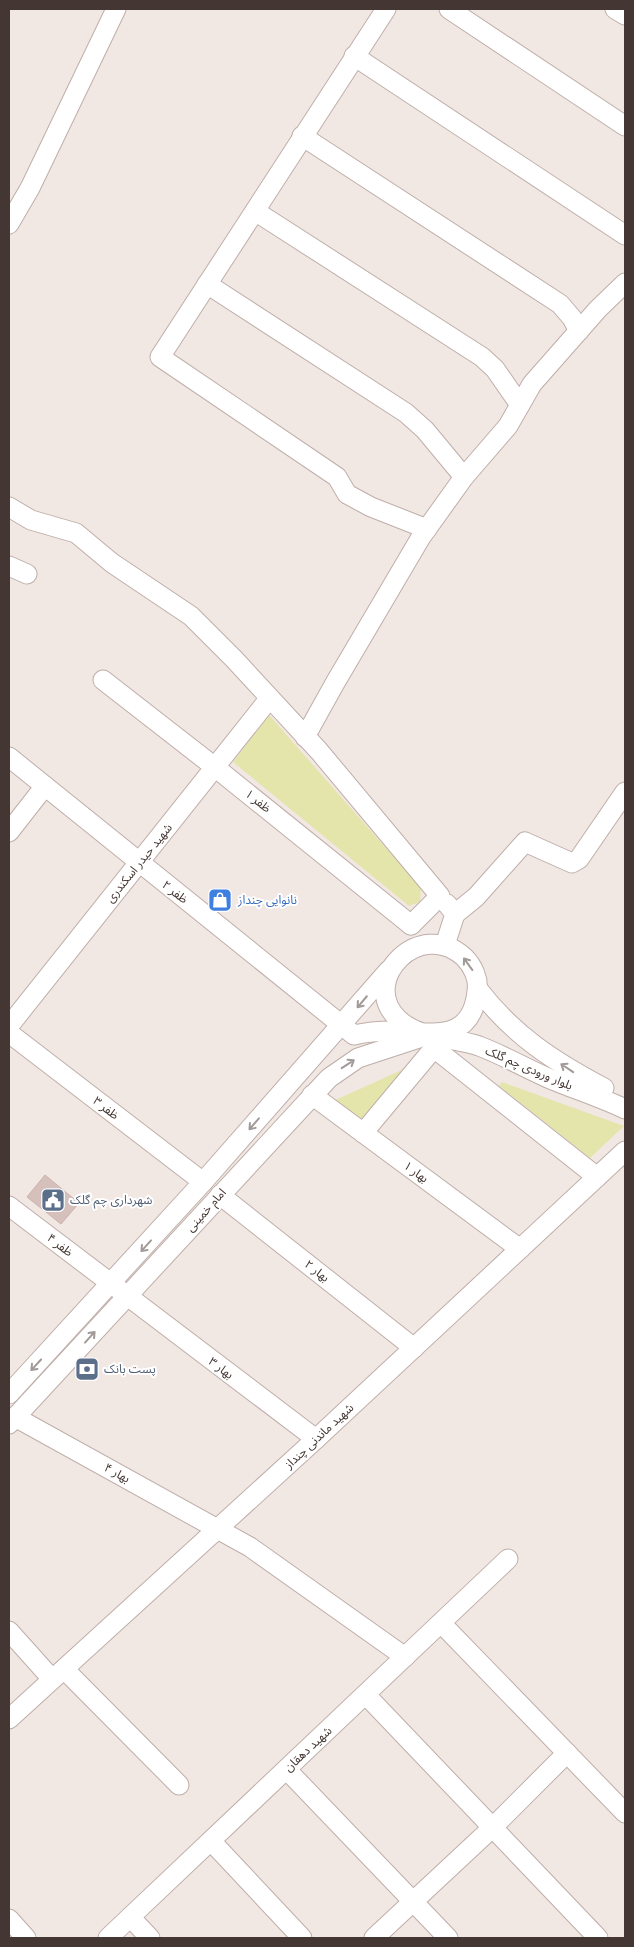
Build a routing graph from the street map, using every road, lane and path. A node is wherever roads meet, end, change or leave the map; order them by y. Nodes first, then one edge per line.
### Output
1 (116, 9) edge
2 (386, 9) edge
3 (449, 9) edge
4 (615, 9) edge
5 (625, 15) edge
6 (354, 56) junction
7 (625, 126) edge
8 (302, 136) junction
9 (255, 211) junction
10 (9, 224) edge
11 (625, 236) edge
12 (625, 283) edge
13 (207, 284) junction
14 (579, 331) junction
15 (520, 405) junction
16 (464, 477) junction
17 (9, 506) edge
18 (427, 529) junction
19 (9, 566) edge
20 (27, 574) dead end
21 (103, 680) dead end
22 (269, 699) junction
23 (305, 737) junction
24 (9, 757) edge
25 (216, 768) junction
26 (44, 786) junction
27 (625, 792) edge
28 (9, 832) edge
29 (139, 863) junction
30 (440, 896) junction
31 (455, 914) junction
32 (411, 925) junction
33 (445, 946) junction
34 (416, 947) junction
35 (393, 965) junction
36 (478, 989) junction
37 (342, 1025) junction
38 (9, 1026) edge
39 (9, 1033) edge
40 (430, 1035) junction
41 (525, 1039) junction
42 (514, 1063) junction
43 (312, 1095) junction
44 (625, 1099) edge
45 (625, 1109) edge
46 (363, 1133) junction
47 (625, 1151) edge
48 (597, 1177) junction
49 (203, 1182) junction
50 (220, 1195) junction
51 (9, 1206) edge
52 (520, 1249) junction
53 (112, 1284) junction
54 (127, 1297) junction
55 (414, 1348) junction
56 (9, 1394) edge
57 (12, 1421) edge
58 (316, 1439) junction
59 (218, 1528) junction
60 (508, 1560) dead end
61 (441, 1624) junction
62 (9, 1630) edge
63 (405, 1657) junction
64 (58, 1674) junction
65 (366, 1695) junction
66 (9, 1719) edge
67 (567, 1753) junction
68 (287, 1770) junction
69 (179, 1785) dead end
70 (625, 1813) edge
71 (493, 1827) junction
72 (211, 1840) junction
73 (412, 1902) junction
74 (130, 1917) junction
75 (9, 1919) edge
76 (26, 1938) edge
77 (108, 1938) edge
78 (150, 1938) edge
79 (302, 1938) edge
80 (374, 1938) edge
81 (448, 1938) edge
82 (598, 1938) edge

1 - 10 street
2 - 6 street
3 - 7 street
4 - 5 street
6 - 8 street
6 - 11 street
8 - 9 street
8 - 14 street
9 - 13 street
9 - 15 street
12 - 14 street
13 - 16 street
13 - 18 street
14 - 15 street
15 - 16 street
16 - 18 street
17 - 22 street
18 - 23 street
19 - 20 street
21 - 25 street, ظفر ۱
22 - 23 street
22 - 25 street, شهید حیدر اسکندری
23 - 30 street
24 - 26 street, ظفر ۲
25 - 29 street, شهید حیدر اسکندری
25 - 32 street, ظفر ۱
26 - 28 street
26 - 29 street, ظفر ۲
27 - 31 street
29 - 37 street, ظفر ۲
29 - 38 street, شهید حیدر اسکندری
30 - 31 street
30 - 32 street
31 - 33 street
32 - 34 street
33 - 34 street
36 -> 33 street
34 - 35 street
35 -> 37 street, امام خمینی
35 - 40 street
36 - 40 street
36 - 41 street, بلوار ورودی چم گلک
37 - 40 street, ظفر ۲
37 -> 49 street, امام خمینی
39 - 49 street, ظفر ۳
40 - 42 street, بلوار ورودی چم گلک
43 -> 40 street, امام خمینی
41 - 42 street
44 -> 41 street, بلوار ورودی چم گلک
42 - 45 street, بلوار ورودی چم گلک
43 - 46 street, بهار ۱
43 - 50 street, امام خمینی
46 - 48 street
46 - 52 street, بهار ۱
47 - 48 street, شهید ماندنی چنداز
48 - 52 street, شهید ماندنی چنداز
49 -> 53 street, امام خمینی
50 - 54 street, امام خمینی
50 - 55 street, بهار ۲
51 - 53 street, ظفر ۴
52 - 55 street, شهید ماندنی چنداز
53 - 54 street, ظفر ۴
53 -> 56 street, امام خمینی
57 -> 54 street, امام خمینی
54 - 58 street, بهار ۳
55 - 58 street, شهید ماندنی چنداز
57 - 59 street, بهار ۴
58 - 59 street, شهید ماندنی چنداز
59 - 63 street, بهار ۴
59 - 64 street, شهید ماندنی چنداز
60 - 61 street, شهید دهقان
61 - 63 street, شهید دهقان
61 - 67 street
62 - 64 street
63 - 65 street, شهید دهقان
64 - 66 street, شهید ماندنی چنداز
64 - 69 street
65 - 68 street, شهید دهقان
65 - 71 street
67 - 70 street
67 - 71 street
68 - 72 street, شهید دهقان
68 - 73 street
71 - 73 street
71 - 82 street
72 - 74 street, شهید دهقان
72 - 79 street
73 - 80 street
73 - 81 street
74 - 77 street, شهید دهقان
74 - 78 street
75 - 76 street

